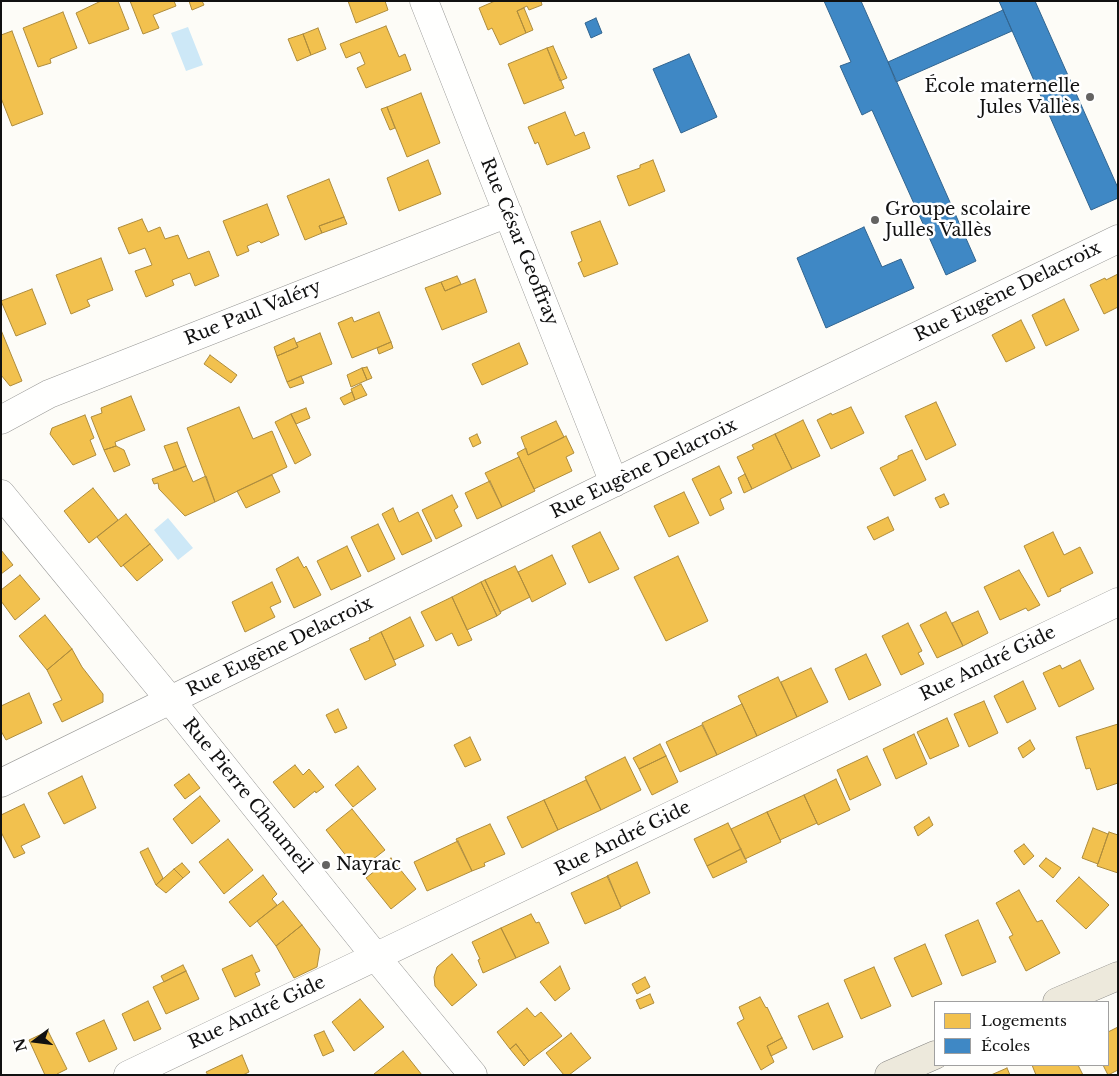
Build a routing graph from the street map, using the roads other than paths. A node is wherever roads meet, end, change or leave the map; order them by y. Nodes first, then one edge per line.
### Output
1 (424, 1) edge
2 (508, 213) junction
3 (1118, 239) edge
4 (1, 420) edge
5 (614, 483) junction
6 (1, 494) edge
7 (1118, 602) edge
8 (171, 701) junction
9 (1, 783) edge
10 (376, 957) junction
11 (1118, 976) edge
12 (1059, 1001) edge
13 (934, 1055) edge
14 (128, 1075) edge
15 (473, 1075) edge
16 (889, 1075) edge

1 - 2 street, Rue César Geoffray
2 - 4 street, Rue Paul Valéry
2 - 5 street, Rue César Geoffray
3 - 5 street, Rue Eugène Delacroix
5 - 8 street, Rue Eugène Delacroix
6 - 8 street, Rue Pierre Chaumeil
7 - 10 street, Rue André Gide
8 - 9 street, Rue Eugène Delacroix
8 - 10 street, Rue Pierre Chaumeil
10 - 14 street, Rue André Gide
10 - 15 street, Rue Pierre Chaumeil
11 - 12 main road
13 - 16 main road

